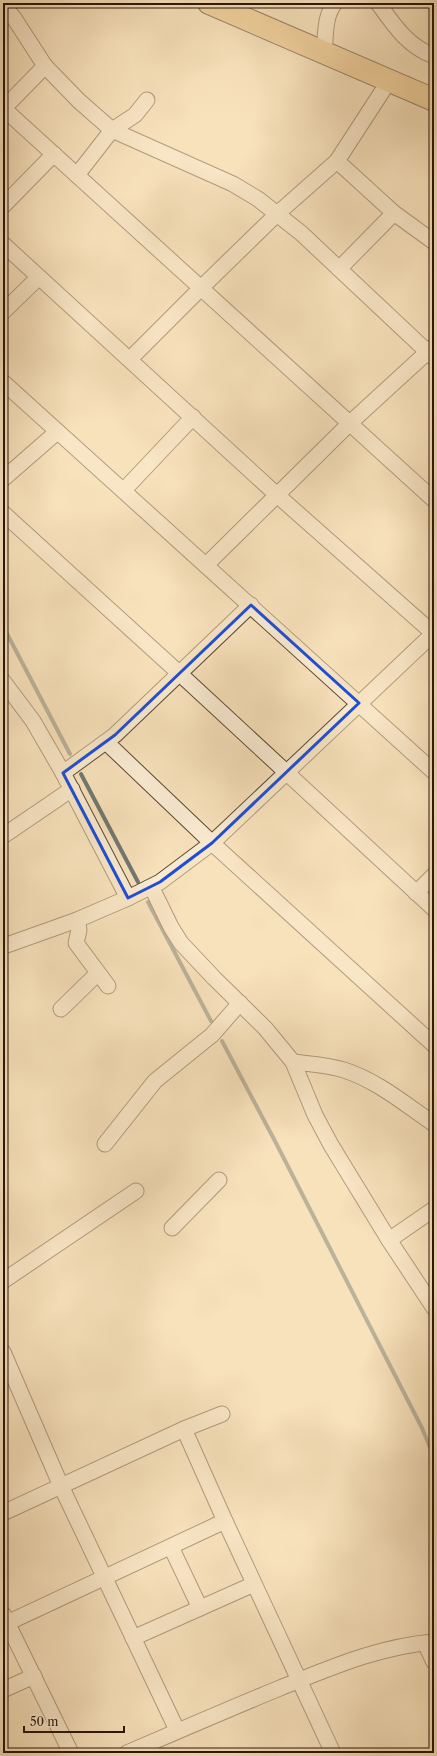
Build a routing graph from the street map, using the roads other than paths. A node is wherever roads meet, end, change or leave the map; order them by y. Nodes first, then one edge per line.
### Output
1 (209, 3) edge
2 (335, 3) edge
3 (378, 3) edge
4 (3, 5) edge
5 (324, 53) junction
6 (434, 56) edge
7 (45, 66) junction
8 (389, 81) junction
9 (148, 100) dead end
10 (434, 100) edge
11 (3, 108) edge
12 (112, 130) junction
13 (54, 154) junction
14 (337, 161) junction
15 (77, 175) junction
16 (3, 206) edge
17 (277, 214) junction
18 (394, 214) junction
19 (434, 242) edge
20 (3, 244) edge
21 (339, 269) junction
22 (39, 277) junction
23 (202, 287) junction
24 (3, 312) edge
25 (432, 352) edge
26 (130, 359) junction
27 (3, 382) edge
28 (193, 417) junction
29 (350, 423) junction
30 (57, 432) junction
31 (3, 479) edge
32 (124, 490) junction
33 (277, 495) junction
34 (434, 500) edge
35 (3, 513) edge
36 (206, 565) junction
37 (250, 605) junction
38 (434, 634) edge
39 (179, 673) junction
40 (3, 681) edge
41 (359, 703) junction
42 (106, 742) junction
43 (434, 772) edge
44 (63, 773) junction
45 (286, 773) junction
46 (72, 789) junction
47 (3, 836) edge
48 (212, 843) junction
49 (434, 876) edge
50 (152, 888) junction
51 (416, 893) junction
52 (128, 898) junction
53 (434, 909) edge
54 (77, 920) junction
55 (4, 946) dead end
56 (98, 973) junction
57 (108, 986) dead end
58 (240, 1003) junction
59 (61, 1009) dead end
60 (434, 1045) edge
61 (293, 1062) junction
62 (434, 1124) edge
63 (105, 1144) dead end
64 (219, 1180) dead end
65 (136, 1191) dead end
66 (434, 1209) edge
67 (172, 1228) dead end
68 (389, 1240) junction
69 (3, 1282) edge
70 (434, 1308) edge
71 (3, 1352) edge
72 (222, 1414) dead end
73 (184, 1429) junction
74 (61, 1486) junction
75 (3, 1513) edge
76 (225, 1521) junction
77 (171, 1547) junction
78 (104, 1578) junction
79 (254, 1584) junction
80 (200, 1608) junction
81 (4, 1621) edge
82 (133, 1638) junction
83 (430, 1643) edge
84 (434, 1662) edge
85 (34, 1676) junction
86 (300, 1680) junction
87 (3, 1690) edge
88 (177, 1730) junction
89 (71, 1753) edge
90 (126, 1753) edge
91 (333, 1753) edge

1 - 5 highway
2 - 5 street
3 - 6 street
4 - 7 street
5 - 8 highway
7 - 11 street
7 - 12 street
8 - 10 highway
8 - 14 street
9 - 12 street
11 - 13 street
12 - 15 street
12 - 17 street
13 - 15 street
13 - 16 street
14 - 17 street
14 - 18 street
15 - 23 street
17 - 21 street
17 - 23 street
18 - 19 street
18 - 21 street
20 - 22 street
21 - 25 street
22 - 24 street
22 - 26 street
23 - 26 street
23 - 29 street
25 - 29 street
26 - 28 street
27 - 30 street
28 - 32 street
28 - 33 street
29 - 33 street
29 - 34 street
30 - 31 street
30 - 32 street
32 - 36 street
33 - 36 street
33 - 38 street
35 - 39 street
36 - 37 street
37 - 39 street
37 - 41 street
38 - 41 street
39 - 42 street
39 - 45 street
40 - 44 street
41 - 43 street
41 - 45 street
42 - 44 street
42 - 48 street
44 - 46 street
45 - 48 street
45 - 51 street
46 - 47 street
46 - 52 street
48 - 50 street
48 - 60 street
49 - 51 street
50 - 52 street
50 - 58 street
51 - 53 street
52 - 54 street
54 - 55 street
54 - 56 street
56 - 57 street
56 - 59 street
58 - 61 street
58 - 63 street
61 - 62 street
61 - 68 street
64 - 67 street
65 - 69 street
66 - 68 street
68 - 70 street
71 - 74 street
72 - 73 street
73 - 74 street
73 - 76 street
74 - 75 street
74 - 78 street
76 - 77 street
76 - 79 street
77 - 78 street
77 - 80 street
78 - 81 street
78 - 82 street
79 - 80 street
79 - 86 street
80 - 82 street
81 - 85 street
82 - 88 street
83 - 84 street
83 - 86 street
85 - 87 street
85 - 89 street
86 - 88 street
86 - 91 street
88 - 90 street

